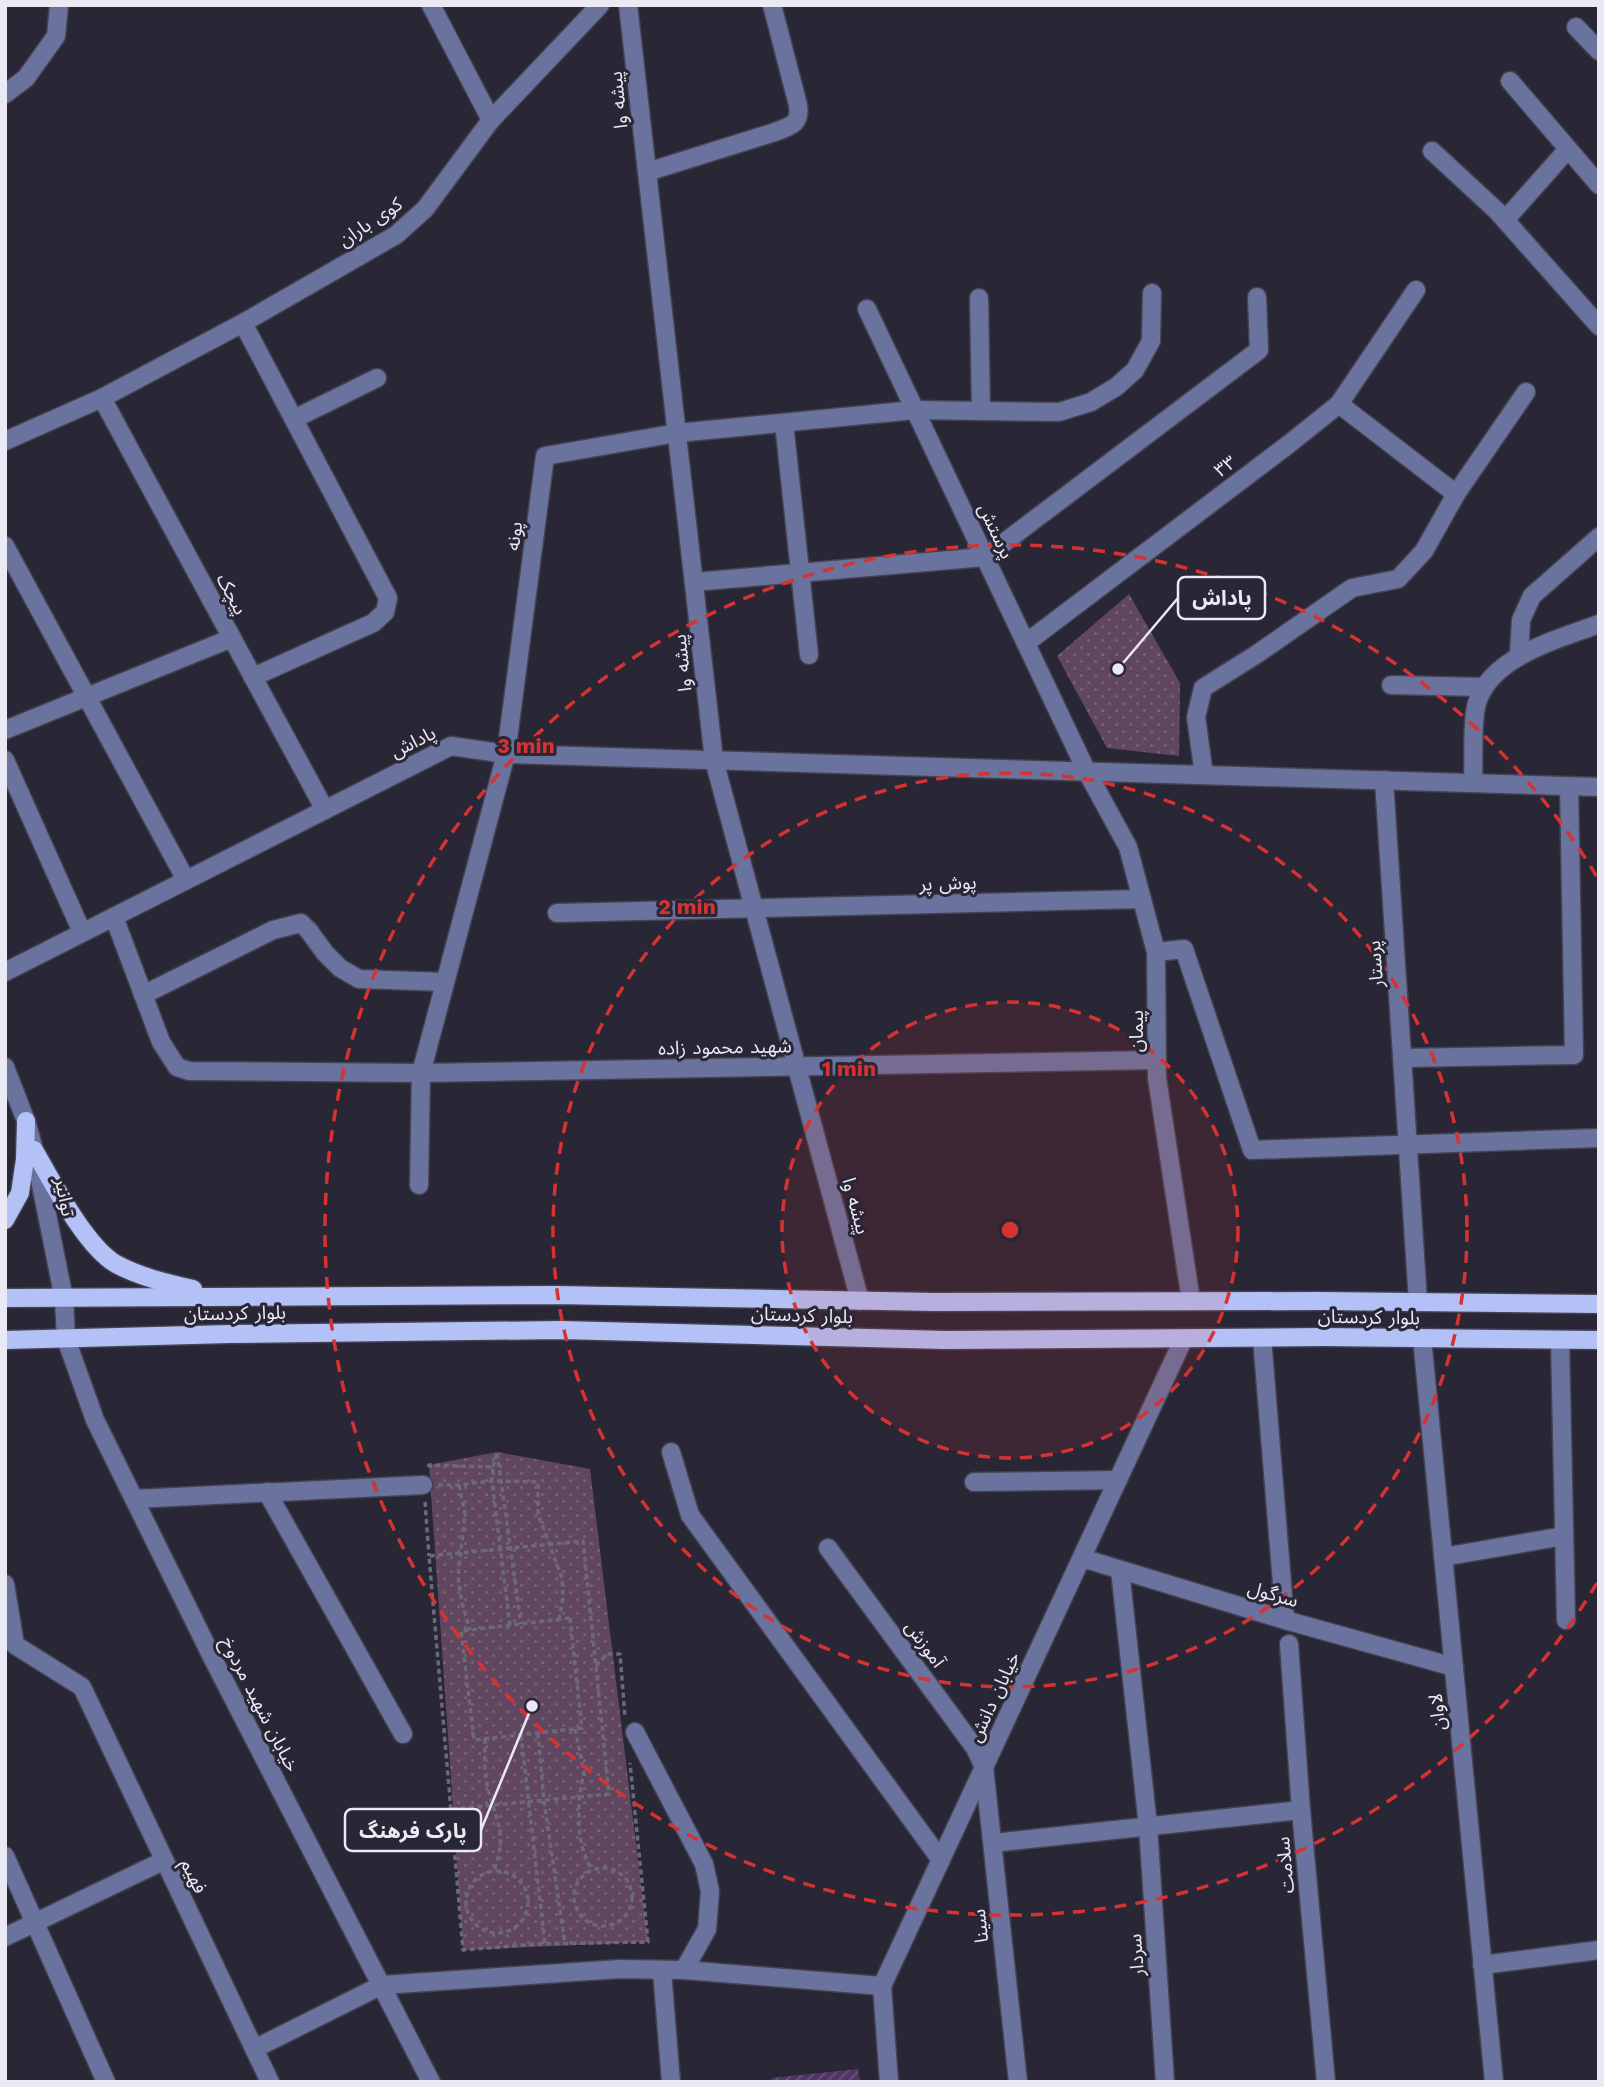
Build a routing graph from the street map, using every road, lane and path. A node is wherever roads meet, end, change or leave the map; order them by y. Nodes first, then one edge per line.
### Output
1 (59, 5) edge
2 (431, 5) edge
3 (600, 5) edge
4 (628, 5) edge
5 (772, 5) edge
6 (1576, 27) dead end
7 (1599, 51) edge
8 (1510, 81) dead end
9 (5, 94) edge
10 (491, 120) junction
11 (1568, 149) junction
12 (1432, 150) dead end
13 (647, 172) junction
14 (1599, 185) edge
15 (1505, 220) junction
16 (1416, 290) dead end
17 (1152, 293) dead end
18 (1257, 297) dead end
19 (979, 298) dead end
20 (867, 309) dead end
21 (243, 323) junction
22 (1599, 326) edge
23 (377, 379) dead end
24 (1526, 392) dead end
25 (102, 398) junction
26 (1339, 404) junction
27 (915, 410) junction
28 (981, 411) junction
29 (294, 419) junction
30 (783, 423) junction
31 (677, 433) junction
32 (5, 441) edge
33 (1457, 494) junction
34 (1599, 537) edge
35 (5, 546) edge
36 (985, 557) junction
37 (799, 573) junction
38 (694, 582) junction
39 (1599, 624) edge
40 (232, 638) junction
41 (1026, 643) junction
42 (809, 655) dead end
43 (1519, 655) junction
44 (253, 677) junction
45 (1391, 685) dead end
46 (1483, 687) junction
47 (87, 698) junction
48 (5, 730) edge
49 (506, 754) junction
50 (5, 760) edge
51 (714, 760) junction
52 (1087, 772) junction
53 (1204, 775) junction
54 (1384, 780) junction
55 (1473, 783) junction
56 (1569, 786) junction
57 (1599, 787) edge
58 (325, 810) junction
59 (186, 880) junction
60 (1142, 899) junction
61 (754, 910) junction
62 (557, 913) dead end
63 (114, 917) junction
64 (82, 932) junction
65 (1156, 952) junction
66 (5, 972) edge
67 (445, 982) junction
68 (143, 995) junction
69 (1157, 1059) junction
70 (1402, 1059) junction
71 (797, 1067) junction
72 (5, 1068) edge
73 (421, 1073) junction
74 (26, 1121) junction
75 (1599, 1138) edge
76 (1407, 1144) junction
77 (34, 1150) junction
78 (419, 1185) dead end
79 (5, 1220) edge
80 (220, 1295) junction
81 (5, 1298) edge
82 (64, 1299) junction
83 (860, 1301) junction
84 (1191, 1301) junction
85 (1418, 1302) junction
86 (1599, 1304) edge
87 (1184, 1338) junction
88 (1262, 1338) junction
89 (1422, 1338) junction
90 (66, 1339) junction
91 (5, 1340) edge
92 (1560, 1340) junction
93 (1599, 1340) edge
94 (670, 1452) dead end
95 (493, 1467) junction
96 (492, 1480) junction
97 (1118, 1480) junction
98 (502, 1481) junction
99 (974, 1482) dead end
100 (424, 1485) junction
101 (459, 1485) junction
102 (267, 1492) junction
103 (134, 1499) junction
104 (1564, 1536) junction
105 (550, 1545) junction
106 (513, 1548) junction
107 (828, 1548) dead end
108 (500, 1550) junction
109 (459, 1553) junction
110 (429, 1556) junction
111 (1443, 1557) junction
112 (1082, 1558) junction
113 (1120, 1570) junction
114 (5, 1584) edge
115 (559, 1619) junction
116 (1285, 1620) junction
117 (1566, 1620) dead end
118 (521, 1624) junction
119 (510, 1625) junction
120 (470, 1630) junction
121 (1289, 1644) dead end
122 (10, 1645) edge
123 (596, 1666) junction
124 (1454, 1667) junction
125 (630, 1727) joint
126 (575, 1729) junction
127 (538, 1733) junction
128 (404, 1734) dead end
129 (521, 1735) junction
130 (485, 1739) junction
131 (629, 1763) dead end
132 (984, 1767) junction
133 (579, 1798) junction
134 (544, 1801) junction
135 (530, 1802) junction
136 (494, 1806) junction
137 (452, 1809) junction
138 (1301, 1810) junction
139 (1148, 1826) junction
140 (993, 1843) junction
141 (5, 1856) edge
142 (941, 1860) junction
143 (163, 1861) junction
144 (494, 1870) junction
145 (591, 1870) junction
146 (34, 1923) junction
147 (5, 1937) edge
148 (545, 1944) junction
149 (565, 1944) junction
150 (1599, 1950) edge
151 (1482, 1965) junction
152 (684, 1970) junction
153 (662, 1971) junction
154 (382, 1985) junction
155 (882, 1986) junction
156 (254, 2049) junction
157 (106, 2082) edge
158 (270, 2082) edge
159 (431, 2082) edge
160 (671, 2082) edge
161 (889, 2082) edge
162 (1018, 2082) edge
163 (1165, 2082) edge
164 (1326, 2082) edge
165 (1494, 2082) edge

1 - 9 street
2 - 10 street
3 - 10 street, کوی باران
4 - 13 street, پیشه وا
5 - 13 street
6 - 7 street
8 - 11 street
10 - 21 street, کوی باران
11 - 14 street
11 - 15 street
12 - 15 street
13 - 31 street, پیشه وا
15 - 22 street
16 - 26 street, ۳۳
17 - 28 street
18 - 36 street
19 - 28 street
20 - 27 street, پرستش
21 - 25 street, کوی باران
21 - 29 street
23 - 29 street
24 - 33 street
25 - 32 street, کوی باران
25 - 40 street, پیچک
26 - 33 street
26 - 41 street, ۳۳
27 - 28 street
27 - 30 street
27 - 36 street, پرستش
29 - 44 street
30 - 31 street
30 - 37 street
31 - 38 street, پیشه وا
31 - 49 street, پونه
33 - 53 street
34 - 43 street
35 - 47 street
36 - 37 street
36 - 41 street, پرستش
37 - 38 street
37 - 42 street
38 - 51 street, پیشه وا
39 - 43 street
40 - 44 street, پیچک
40 - 47 street
41 - 52 street, پرستش
43 - 46 street
44 - 58 street, پیچک
45 - 46 street
46 - 55 street
47 - 48 street
47 - 59 street
49 - 51 street, پاداش
49 - 58 street, پاداش
49 - 67 street
50 - 64 street
51 - 52 street, پاداش
51 - 61 street, پیشه وا
52 - 53 street, پاداش
52 - 60 street, پیمان
53 - 54 street, پاداش
54 - 55 street, پاداش
54 - 70 street, پرستار
55 - 56 street, پاداش
56 - 57 street, پاداش
56 - 70 street
58 - 59 street, پاداش
59 - 63 street, پاداش
60 - 61 street, پوش پر
60 - 65 street, پیمان
61 - 62 street, پوش پر
61 - 71 street, پیشه وا
63 - 64 street, پاداش
63 - 68 street, شهید محمود زاده
64 - 66 street, پاداش
65 - 69 street, پیمان
65 - 76 street
67 - 68 street
67 - 73 street
68 - 73 street, شهید محمود زاده
69 - 71 street, شهید محمود زاده
69 - 84 street, پیمان
70 - 76 street, پرستار
71 - 73 street, شهید محمود زاده
71 - 83 street, پیشه وا
72 - 74 street, توانیر
73 - 78 street
74 - 77 street, توانیر
74 - 79 main road
75 - 76 street
76 - 85 street, پرستار
77 - 80 main road
77 - 82 street, توانیر
80 - 82 main road, بلوار کردستان
80 - 83 main road, بلوار کردستان
81 - 82 main road, بلوار کردستان
82 - 90 street, توانیر
83 - 84 main road, بلوار کردستان
84 - 85 main road, بلوار کردستان
85 - 86 main road, بلوار کردستان
87 - 88 main road, بلوار کردستان
87 - 90 main road, بلوار کردستان
87 - 97 street, خیابان دانش
88 - 89 main road, بلوار کردستان
88 - 116 street
89 - 92 main road, بلوار کردستان
89 - 111 street, لاوان
90 - 91 main road, بلوار کردستان
90 - 103 street, خیابان شهید مردوخ
92 - 93 main road, بلوار کردستان
92 - 104 street
94 - 142 street
95 - 96 path
95 - 98 path
95 - 100 path
96 - 98 path
96 - 101 path
96 - 108 path
97 - 99 street
97 - 112 street, خیابان دانش
98 - 105 path
98 - 106 path
100 - 101 path
100 - 102 street
100 - 110 path
101 - 109 path
102 - 103 street
102 - 128 street
103 - 154 street, خیابان شهید مردوخ
104 - 111 street
104 - 117 street
105 - 106 path
105 - 115 path
105 - 123 path
106 - 108 path
106 - 118 path
107 - 132 street, آموزش
108 - 109 path
108 - 119 path
109 - 110 path
109 - 120 path
110 - 137 path
111 - 124 street, لاوان
112 - 113 street, سرگول
112 - 132 street, خیابان دانش
113 - 116 street, سرگول
113 - 139 street, سردار
114 - 122 street
115 - 118 path
115 - 126 path
116 - 124 street, سرگول
118 - 119 path
119 - 120 path
120 - 130 path
121 - 138 street, سلامت
122 - 143 street, فهیم
123 - 125 path
123 - 133 path
124 - 151 street, لاوان
125 - 152 street
126 - 127 path
126 - 133 path
127 - 129 path
127 - 134 path
129 - 130 path
129 - 135 path
130 - 136 path
131 - 149 path
132 - 140 street, سینا
132 - 142 street, خیابان دانش
133 - 134 path
133 - 145 path
134 - 135 path
134 - 149 path
135 - 136 path
135 - 148 path
136 - 137 path
136 - 144 path
137 - 148 path
138 - 139 street
138 - 164 street, سلامت
139 - 140 street
139 - 163 street, سردار
140 - 162 street, سینا
141 - 146 street
142 - 155 street, خیابان دانش
143 - 146 street
143 - 156 street, فهیم
144 - 144 path
145 - 145 path
146 - 147 street
146 - 157 street
148 - 149 path
150 - 151 street
151 - 165 street, لاوان
152 - 153 street
152 - 155 street
153 - 154 street
153 - 160 street
154 - 156 street
154 - 159 street, خیابان شهید مردوخ
155 - 161 street, خیابان دانش
156 - 158 street, فهیم

